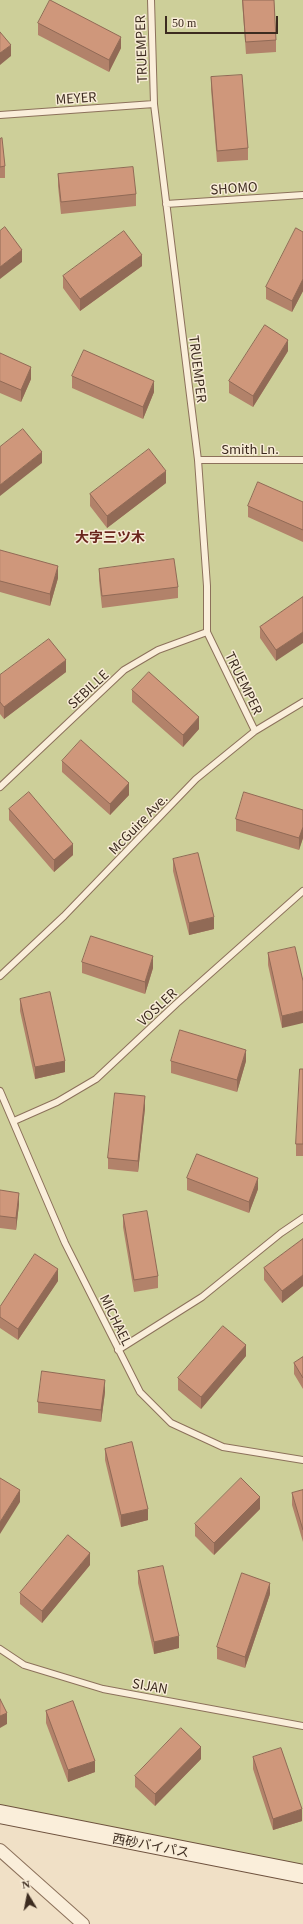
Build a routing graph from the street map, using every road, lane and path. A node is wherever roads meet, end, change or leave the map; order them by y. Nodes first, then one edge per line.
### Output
1 (151, 0) edge
2 (154, 104) junction
3 (0, 115) edge
4 (303, 195) edge
5 (166, 204) junction
6 (198, 460) junction
7 (303, 460) edge
8 (207, 632) junction
9 (303, 702) edge
10 (255, 732) junction
11 (0, 787) edge
12 (303, 891) edge
13 (0, 976) edge
14 (0, 1092) edge
15 (14, 1121) junction
16 (303, 1218) edge
17 (118, 1350) junction
18 (303, 1460) edge
19 (0, 1649) edge
20 (303, 1726) edge
21 (0, 1814) edge
22 (0, 1850) edge
23 (303, 1874) edge
24 (83, 1924) edge

1 - 2 lane, TRUEMPER
2 - 3 lane, MEYER
2 - 5 lane, TRUEMPER
4 - 5 lane, SHOMO
5 - 6 lane, TRUEMPER
6 - 7 lane, Smith Ln.
6 - 8 lane, TRUEMPER
8 - 10 lane, TRUEMPER
8 - 11 lane, SEBILLE
9 - 10 lane, McGuire Ave.
10 - 13 lane, McGuire Ave.
12 - 15 lane, VOSLER
14 - 15 lane, MICHAEL
15 - 17 lane, MICHAEL
16 - 17 lane
17 - 18 lane, MICHAEL
19 - 20 lane, SIJAN
21 - 23 street, 西砂バイパス
22 - 24 street

